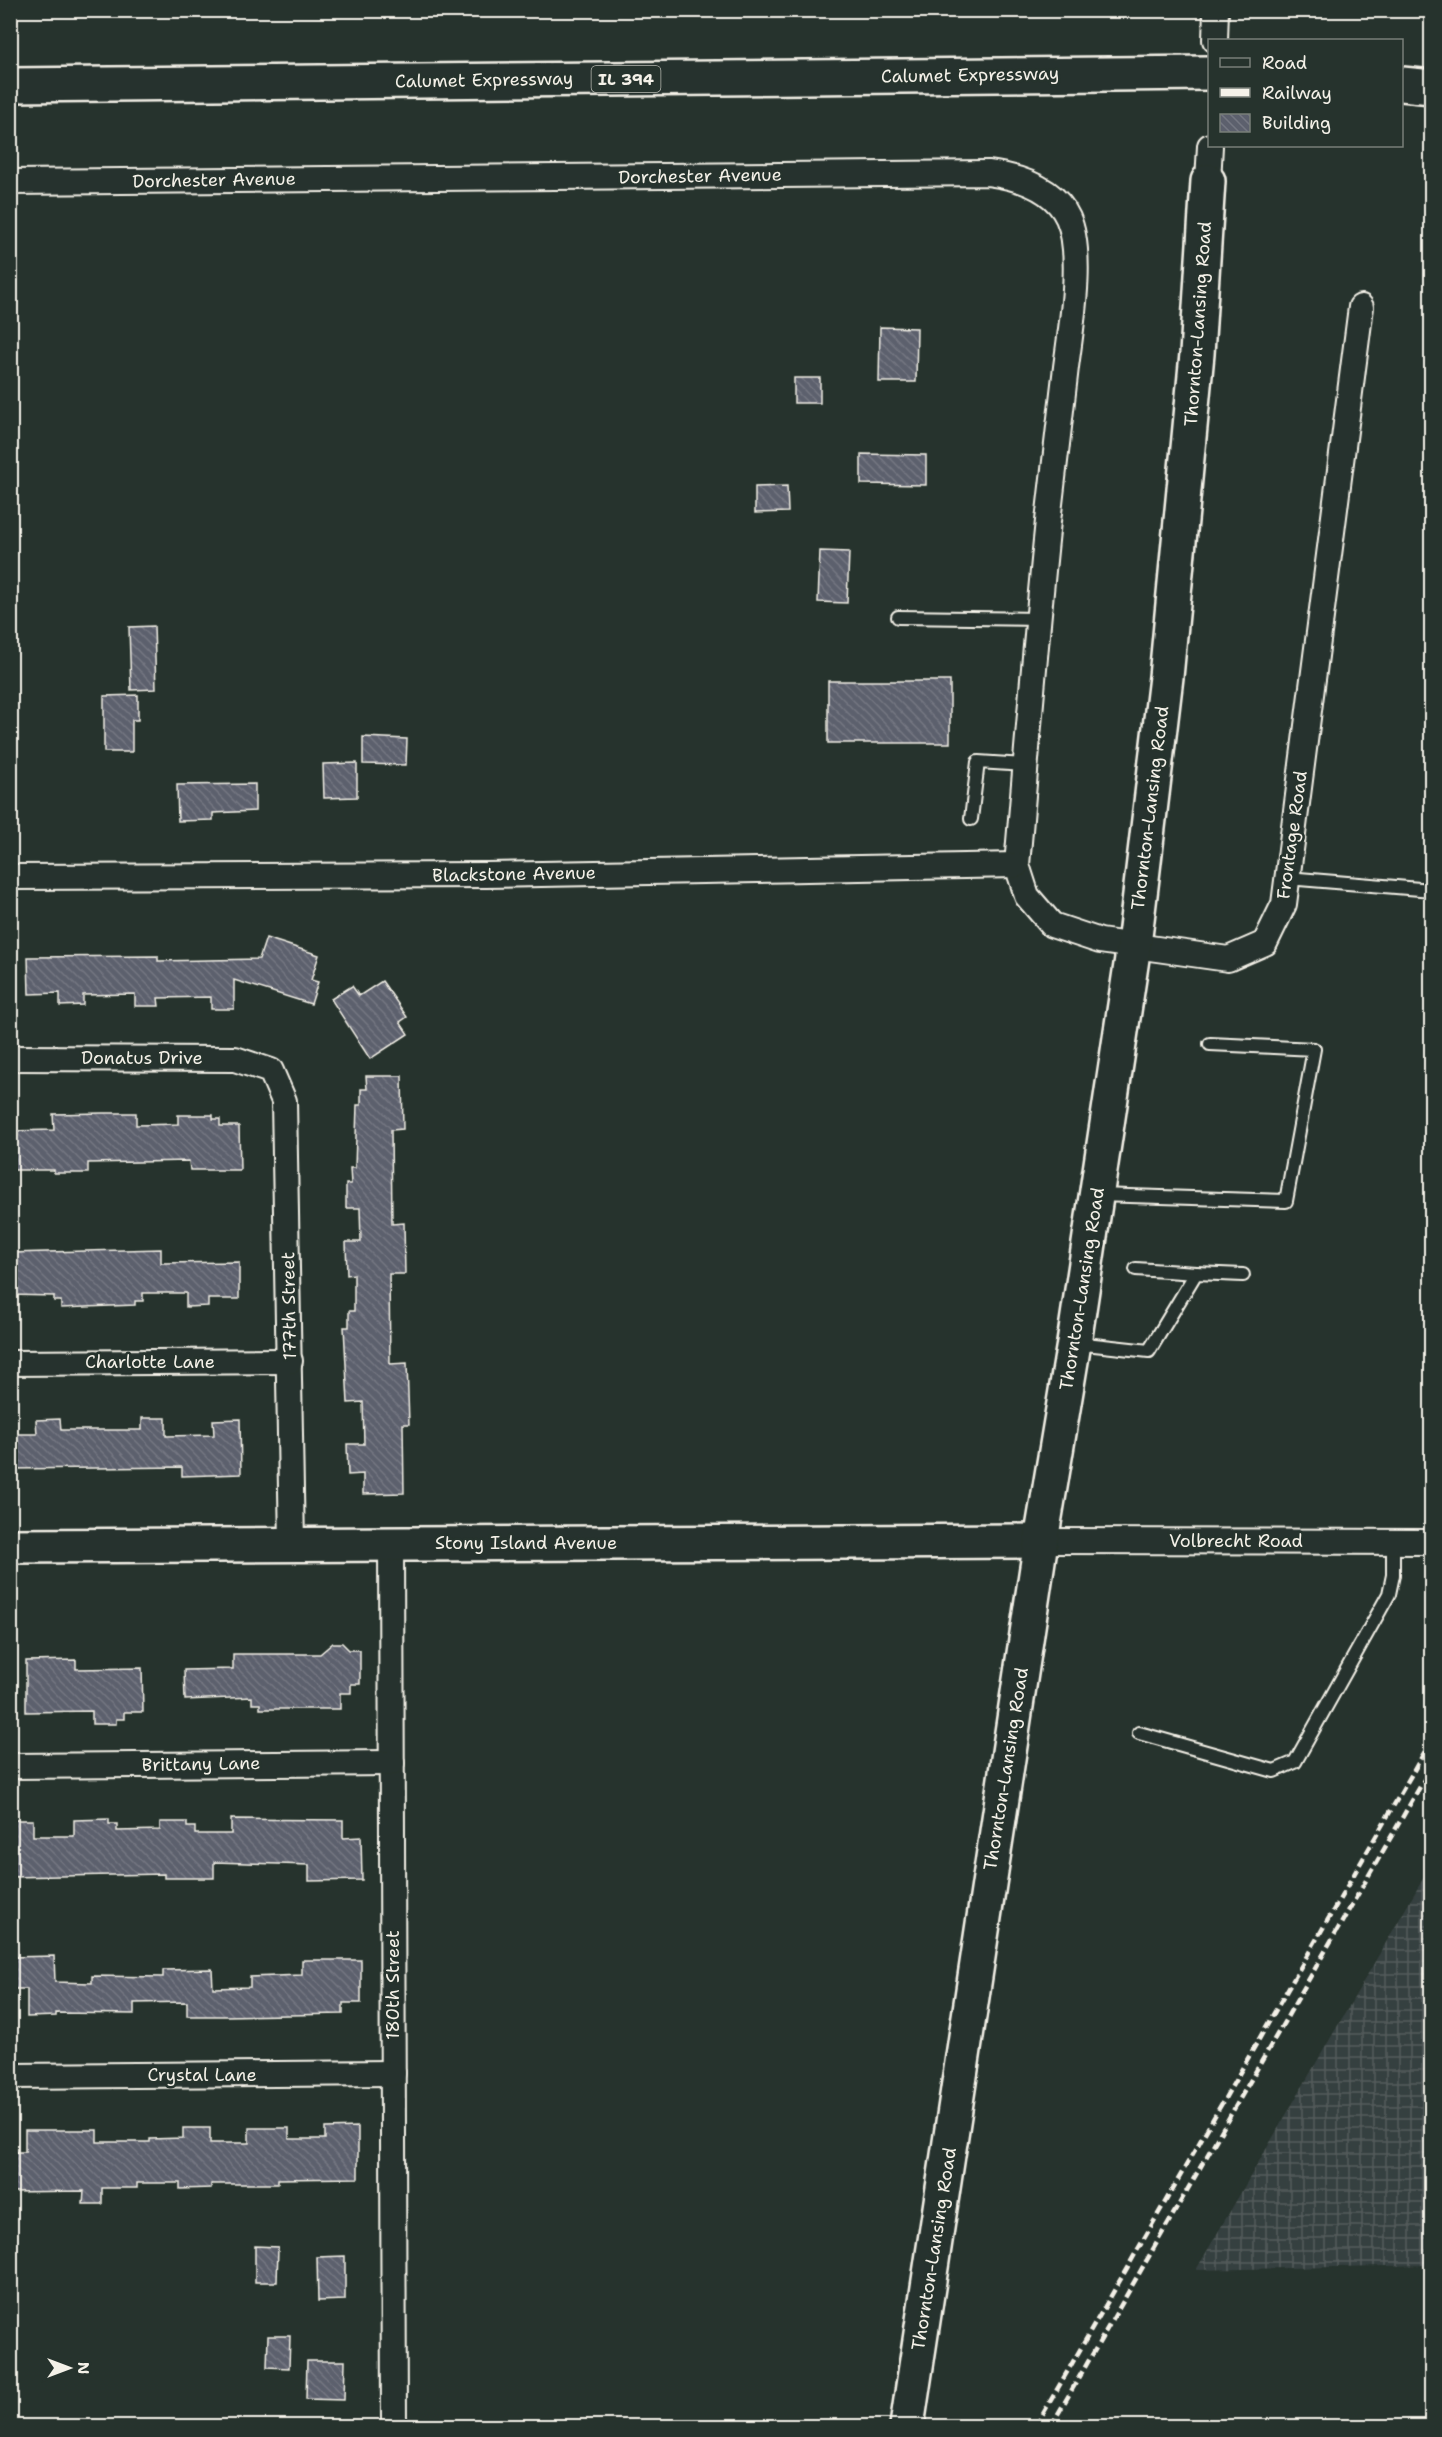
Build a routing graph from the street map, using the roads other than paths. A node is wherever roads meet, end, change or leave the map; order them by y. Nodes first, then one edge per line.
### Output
1 (1216, 10) edge
2 (1215, 39) edge
3 (1431, 69) edge
4 (1403, 70) edge
5 (1208, 73) edge
6 (1403, 84) edge
7 (10, 85) edge
8 (1431, 87) edge
9 (1210, 147) edge
10 (1208, 181) joint
11 (10, 182) edge
12 (1361, 307) dead end
13 (1048, 522) joint
14 (898, 617) dead end
15 (1039, 619) junction
16 (1026, 765) junction
17 (971, 819) dead end
18 (1017, 865) junction
19 (10, 877) edge
20 (1287, 878) junction
21 (1431, 890) edge
22 (1134, 945) junction
23 (1210, 1044) dead end
24 (10, 1058) edge
25 (271, 1071) joint
26 (1097, 1195) junction
27 (1136, 1269) dead end
28 (1196, 1273) junction
29 (1243, 1275) dead end
30 (1074, 1343) junction
31 (290, 1361) junction
32 (10, 1363) edge
33 (1041, 1540) junction
34 (1393, 1541) junction
35 (1431, 1542) edge
36 (391, 1544) junction
37 (292, 1545) junction
38 (10, 1546) edge
39 (1139, 1733) dead end
40 (392, 1762) junction
41 (10, 1766) edge
42 (393, 2073) junction
43 (10, 2076) edge
44 (394, 2427) edge
45 (908, 2427) edge

1 - 2 street
3 - 4 main road
5 - 7 main road, Calumet Expressway / IL 394
6 - 8 main road
9 - 10 street, Thornton-Lansing Road
10 - 22 main road, Thornton-Lansing Road
11 - 13 street, Dorchester Avenue
12 - 20 street, Frontage Road
13 - 15 street, Frontage Road
14 - 15 lane
15 - 16 street, Frontage Road
16 - 17 lane
16 - 18 street, Frontage Road
18 - 19 street, Blackstone Avenue
18 - 22 street, Frontage Road
20 - 21 lane
20 - 22 street, Frontage Road
22 - 26 main road, Thornton-Lansing Road
23 - 26 lane
24 - 25 street, Donatus Drive
25 - 31 street, 177th Street
26 - 30 main road, Thornton-Lansing Road
27 - 28 lane
28 - 29 lane
28 - 30 lane
30 - 33 main road, Thornton-Lansing Road
31 - 32 street, Charlotte Lane
31 - 37 street, 177th Street
33 - 34 street, Volbrecht Road
33 - 36 main road, Stony Island Avenue
33 - 45 main road, Thornton-Lansing Road
34 - 35 street, Volbrecht Road
34 - 39 lane
36 - 37 main road, Stony Island Avenue
36 - 40 street, 180th Street
37 - 38 main road, Stony Island Avenue
40 - 41 street, Brittany Lane
40 - 42 street, 180th Street
42 - 43 street, Crystal Lane
42 - 44 street, 180th Street

